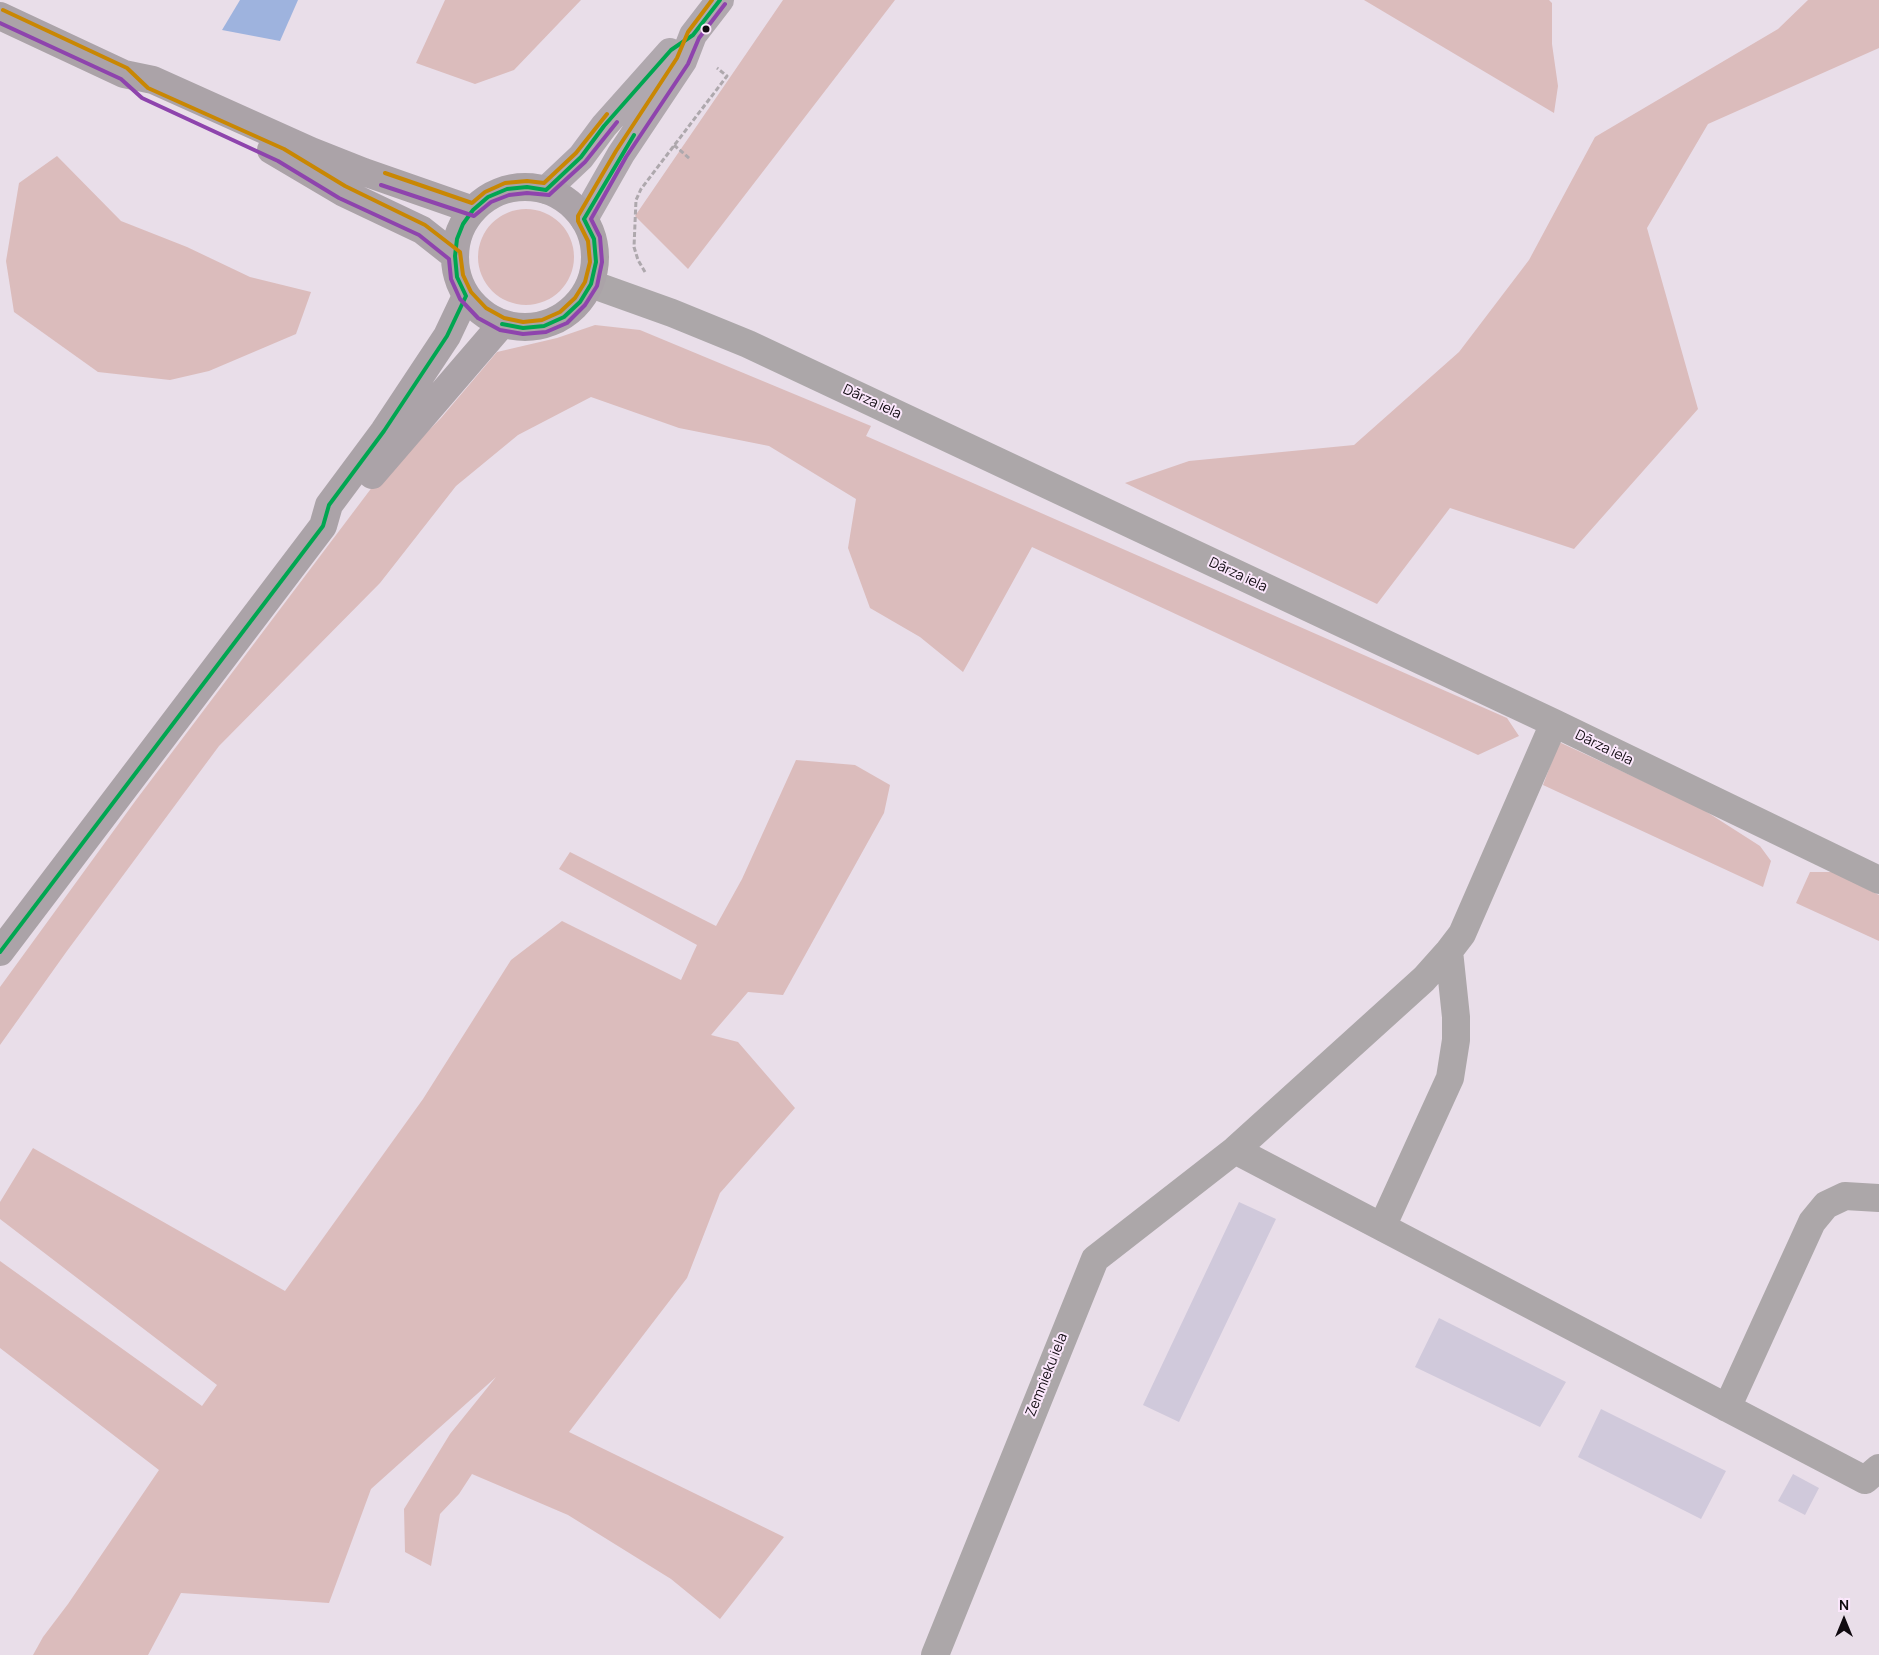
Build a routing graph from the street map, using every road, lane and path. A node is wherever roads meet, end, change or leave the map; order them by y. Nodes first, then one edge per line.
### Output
1 (720, 0) edge
2 (0, 16) edge
3 (693, 35) junction
4 (717, 68) dead end
5 (124, 74) junction
6 (674, 145) junction
7 (690, 159) dead end
8 (546, 190) junction
9 (473, 210) junction
10 (584, 219) junction
11 (455, 256) junction
12 (647, 275) dead end
13 (591, 284) junction
14 (466, 296) junction
15 (502, 324) junction
16 (323, 526) junction
17 (1554, 723) junction
18 (1879, 880) edge
19 (1449, 951) junction
20 (0, 952) edge
21 (1235, 1150) junction
22 (1879, 1198) edge
23 (1382, 1227) junction
24 (1727, 1408) junction
25 (1879, 1468) edge
26 (934, 1655) edge

1 - 3 main road
2 - 5 highway
3 - 8 main road
3 - 10 main road
4 - 6 path
5 - 9 highway
5 - 11 highway
6 - 7 path
6 - 12 path
8 - 9 highway
8 - 10 highway
9 - 11 highway
10 - 13 highway
11 - 14 highway
13 - 15 highway
13 - 17 street, Dārza iela
14 - 15 highway
14 - 16 highway
15 - 16 highway
16 - 20 highway
17 - 18 street, Dārza iela
17 - 19 street, Zemnieku iela
19 - 21 street, Zemnieku iela
19 - 23 street
21 - 23 street
21 - 26 street, Zemnieku iela
22 - 24 street
23 - 24 street
24 - 25 street

